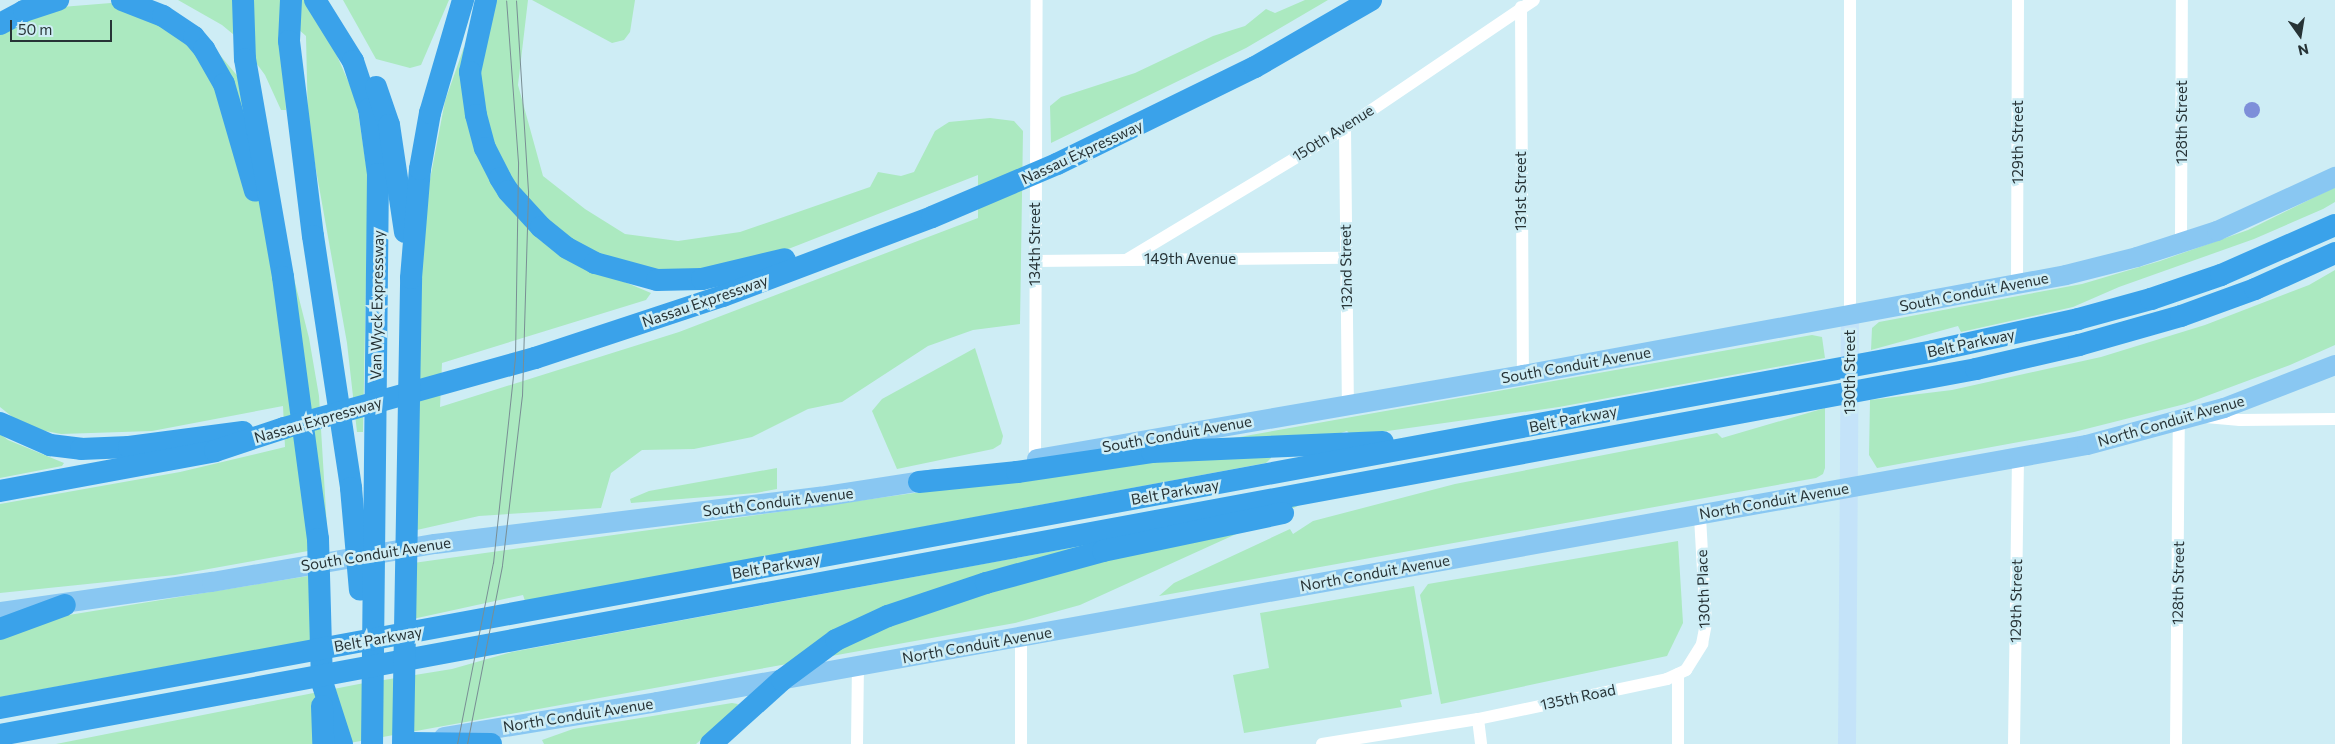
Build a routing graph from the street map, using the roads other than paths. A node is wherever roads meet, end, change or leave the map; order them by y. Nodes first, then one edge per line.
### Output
1 (58, 0) edge
2 (122, 0) edge
3 (243, 0) edge
4 (291, 0) edge
5 (315, 0) edge
6 (330, 0) edge
7 (463, 0) edge
8 (486, 0) edge
9 (1037, 0) edge
10 (1371, 0) edge
11 (1534, 0) edge
12 (1850, 0) edge
13 (2018, 0) edge
14 (2182, 0) edge
15 (1521, 7) junction
16 (0, 24) edge
17 (1345, 128) junction
18 (2335, 177) edge
19 (932, 217) junction
20 (2335, 225) edge
21 (275, 230) junction
22 (2181, 244) junction
23 (2335, 253) edge
24 (1345, 258) junction
25 (1128, 259) junction
26 (1035, 261) junction
27 (410, 278) junction
28 (2017, 285) junction
29 (1850, 315) junction
30 (2335, 364) edge
31 (1523, 375) junction
32 (1348, 406) junction
33 (2199, 416) junction
34 (2335, 419) edge
35 (2179, 422) junction
36 (0, 423) edge
37 (1664, 427) junction
38 (284, 428) junction
39 (1478, 436) junction
40 (2018, 457) junction
41 (1035, 459) junction
42 (919, 482) junction
43 (1850, 487) junction
44 (0, 491) edge
45 (1700, 515) junction
46 (365, 530) junction
47 (65, 605) junction
48 (0, 612) edge
49 (0, 629) edge
50 (1021, 637) junction
51 (858, 666) junction
52 (1678, 674) junction
53 (782, 680) junction
54 (322, 682) junction
55 (0, 708) edge
56 (130, 711) junction
57 (1478, 719) junction
58 (0, 735) edge
59 (1344, 742) edge
60 (0, 743) edge
61 (323, 744) edge
62 (342, 744) edge
63 (372, 744) edge
64 (407, 744) edge
65 (491, 744) edge
66 (711, 744) edge
67 (857, 744) edge
68 (1021, 744) edge
69 (1322, 744) edge
70 (1481, 744) edge
71 (1678, 744) edge
72 (1847, 744) edge
73 (2014, 744) edge
74 (2176, 744) edge

1 - 16 highway
2 - 21 highway
3 - 21 highway
4 - 46 highway
5 - 46 highway, Van Wyck Expressway
6 - 27 highway
7 - 27 highway
8 - 19 highway
9 - 26 street, 134th Street
10 - 19 highway, Nassau Expressway
11 - 15 street, 150th Avenue
12 - 29 street, 130th Street
13 - 28 street, 129th Street
14 - 22 street, 128th Street
15 - 17 street, 150th Avenue
15 - 31 street, 131st Street
17 - 24 street, 132nd Street
17 - 25 street, 150th Avenue
18 - 22 main road, South Conduit Avenue
19 - 38 highway, Nassau Expressway
20 - 39 highway, Belt Parkway
21 - 54 highway
22 - 28 main road, South Conduit Avenue
23 - 37 highway, Belt Parkway
24 - 25 street, 149th Avenue
24 - 32 street, 132nd Street
25 - 26 street, 149th Avenue
26 - 41 street, 134th Street
27 - 64 highway
28 - 29 main road, South Conduit Avenue
29 - 31 main road, South Conduit Avenue
29 - 43 street, 130th Street
30 - 33 main road, North Conduit Avenue
31 - 32 main road, South Conduit Avenue
32 - 41 main road, South Conduit Avenue
33 - 34 street
33 - 35 main road, North Conduit Avenue
35 - 40 main road, North Conduit Avenue
35 - 74 street, 128th Street
36 - 38 highway
37 - 53 highway
37 - 56 highway, Belt Parkway
38 - 44 highway, Nassau Expressway
39 - 42 highway
39 - 55 highway, Belt Parkway
40 - 43 main road, North Conduit Avenue
40 - 73 street, 129th Street
41 - 42 main road, South Conduit Avenue
42 - 47 main road, South Conduit Avenue
43 - 45 main road, North Conduit Avenue
43 - 72 street, 130th Street
45 - 50 main road, North Conduit Avenue
45 - 52 street, 130th Place
46 - 63 highway, Van Wyck Expressway
47 - 48 main road, South Conduit Avenue
47 - 49 highway
50 - 51 main road, North Conduit Avenue
50 - 68 street
51 - 53 main road, North Conduit Avenue
51 - 67 street
52 - 57 street, 135th Road
52 - 71 street
53 - 64 main road, North Conduit Avenue
53 - 66 highway
54 - 61 highway
54 - 62 highway
56 - 58 highway, Belt Parkway
56 - 60 highway
57 - 59 street, 135th Road
57 - 70 street
59 - 69 street, 135th Road
64 - 65 highway

